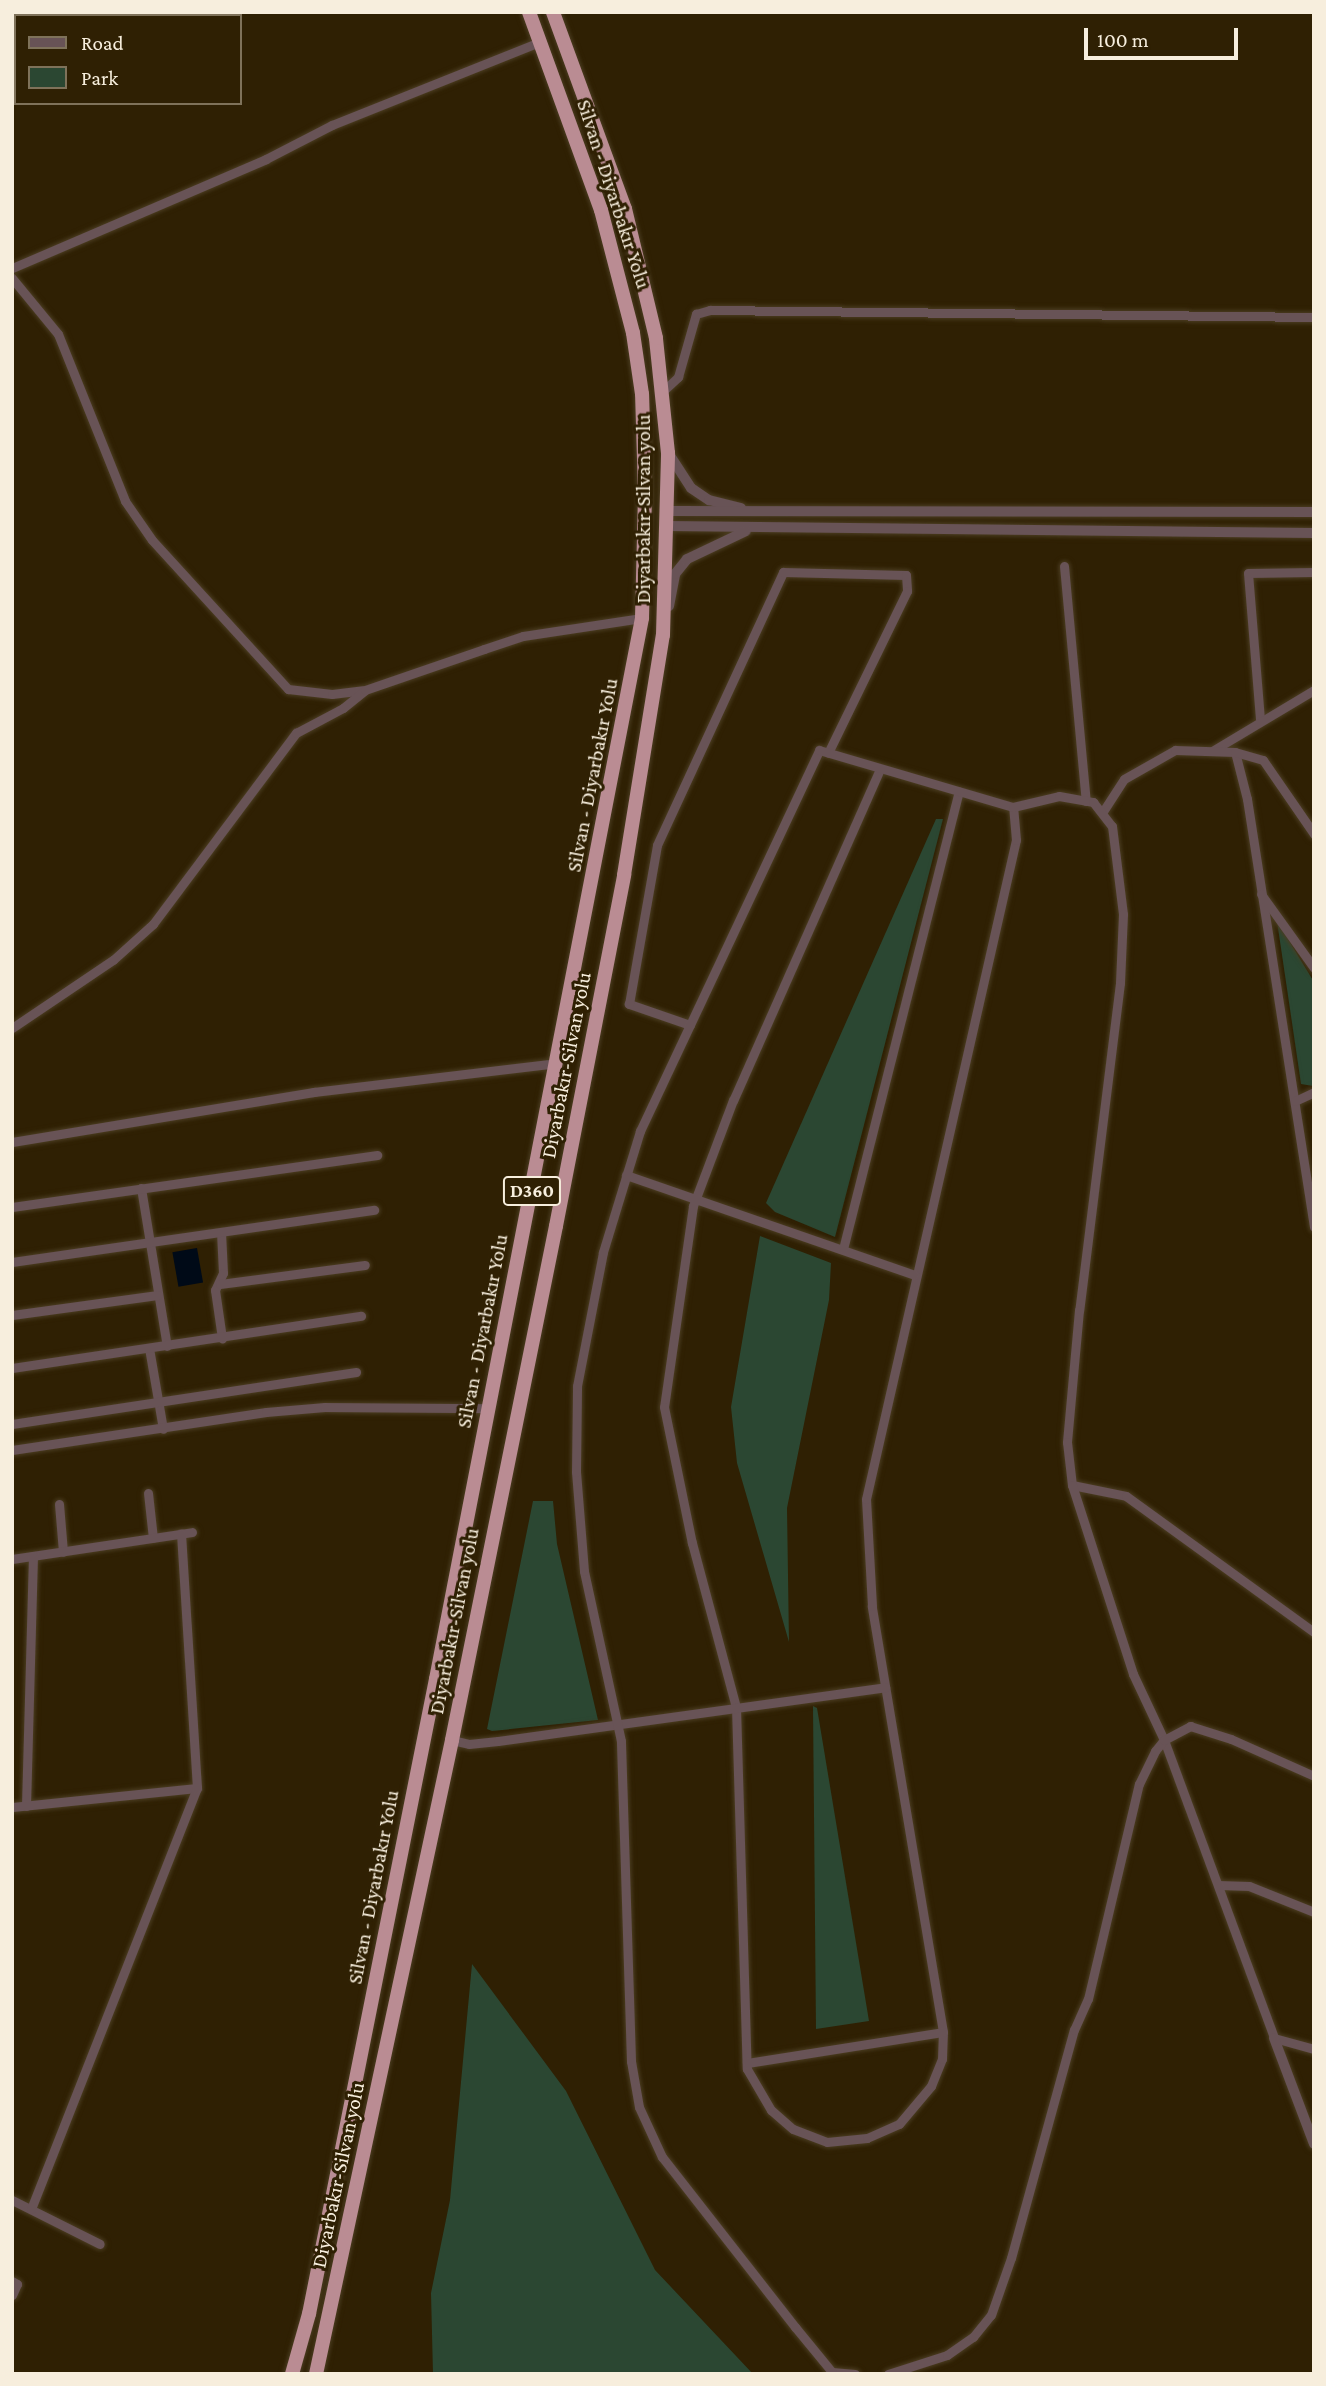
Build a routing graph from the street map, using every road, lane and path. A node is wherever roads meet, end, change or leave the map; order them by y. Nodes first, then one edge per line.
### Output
1 (529, 12) edge
2 (552, 12) edge
3 (540, 42) junction
4 (12, 268) edge
5 (12, 278) edge
6 (1314, 317) edge
7 (663, 391) junction
8 (668, 453) junction
9 (757, 512) junction
10 (1314, 512) edge
11 (667, 519) junction
12 (755, 528) junction
13 (1314, 533) edge
14 (1064, 566) dead end
15 (1314, 572) edge
16 (642, 618) junction
17 (663, 635) junction
18 (365, 690) junction
19 (1314, 690) edge
20 (1260, 719) junction
21 (1212, 751) junction
22 (1234, 752) junction
23 (828, 753) junction
24 (880, 769) junction
25 (959, 790) junction
26 (1086, 801) junction
27 (1013, 807) junction
28 (1102, 813) junction
29 (1314, 834) edge
30 (1260, 893) junction
31 (1314, 968) edge
32 (690, 1025) junction
33 (12, 1028) edge
34 (557, 1063) junction
35 (1314, 1092) edge
36 (1295, 1101) junction
37 (12, 1142) edge
38 (377, 1155) dead end
39 (626, 1175) junction
40 (141, 1188) junction
41 (696, 1197) junction
42 (12, 1207) edge
43 (374, 1210) dead end
44 (1314, 1227) edge
45 (221, 1233) junction
46 (149, 1241) junction
47 (844, 1249) junction
48 (12, 1262) edge
49 (365, 1265) dead end
50 (914, 1275) junction
51 (220, 1284) junction
52 (158, 1295) junction
53 (12, 1315) edge
54 (361, 1316) dead end
55 (222, 1338) junction
56 (167, 1346) junction
57 (149, 1348) junction
58 (12, 1368) edge
59 (356, 1373) dead end
60 (158, 1404) junction
61 (488, 1408) junction
62 (12, 1424) edge
63 (163, 1429) junction
64 (12, 1450) edge
65 (1072, 1485) junction
66 (148, 1493) dead end
67 (59, 1504) dead end
68 (192, 1532) dead end
69 (181, 1534) junction
70 (153, 1538) junction
71 (63, 1552) junction
72 (33, 1556) junction
73 (12, 1559) edge
74 (1314, 1632) edge
75 (885, 1687) junction
76 (736, 1707) junction
77 (618, 1723) junction
78 (452, 1740) junction
79 (1164, 1740) junction
80 (1314, 1776) edge
81 (198, 1788) junction
82 (26, 1806) junction
83 (12, 1807) edge
84 (1218, 1885) junction
85 (1314, 1912) edge
86 (943, 2032) junction
87 (1274, 2038) junction
88 (1314, 2049) edge
89 (747, 2063) junction
90 (1314, 2144) edge
91 (12, 2200) edge
92 (32, 2209) junction
93 (100, 2244) dead end
94 (12, 2281) edge
95 (12, 2295) edge
96 (292, 2374) edge
97 (316, 2374) edge
98 (855, 2374) edge
99 (888, 2374) edge

1 - 3 highway, Silvan - Diyarbakır Yolu / D360
2 - 7 highway, Diyarbakır-Silvan yolu / D360
3 - 4 street
3 - 16 highway, Silvan - Diyarbakır Yolu / D360
5 - 18 street
6 - 7 street
7 - 8 highway, Diyarbakır-Silvan yolu / D360
8 - 9 street
8 - 11 highway, Diyarbakır-Silvan yolu / D360
9 - 10 street
9 - 11 street
11 - 12 street
11 - 17 highway, Diyarbakır-Silvan yolu / D360
12 - 13 street
12 - 17 street
14 - 26 street
15 - 20 street
16 - 18 street
16 - 34 highway, Silvan - Diyarbakır Yolu / D360
17 - 78 highway, Diyarbakır-Silvan yolu / D360
18 - 33 street
19 - 20 street
20 - 21 street
21 - 22 street
21 - 28 street
22 - 29 street
22 - 30 street
23 - 24 street
23 - 32 street
23 - 32 street
24 - 25 street
24 - 41 street
25 - 27 street
25 - 47 street
26 - 27 street
26 - 28 street
27 - 50 street
28 - 65 street
30 - 31 street
30 - 36 street
32 - 39 street
34 - 37 street
34 - 61 highway, Silvan - Diyarbakır Yolu / D360
35 - 36 street
36 - 44 street
38 - 40 street
39 - 41 street
39 - 77 street
40 - 42 street
40 - 46 street
41 - 47 street
41 - 76 street
43 - 45 street
45 - 46 street
45 - 51 street
46 - 48 street
46 - 52 street
47 - 50 street
49 - 51 street
50 - 75 street
51 - 55 street
52 - 53 street
52 - 56 street
54 - 55 street
55 - 56 street
56 - 57 street
57 - 58 street
57 - 60 street
59 - 60 street
60 - 62 street
60 - 63 street
61 - 63 street
61 - 96 highway, Silvan - Diyarbakır Yolu / D360
63 - 64 street
65 - 74 street
65 - 79 street
66 - 70 street
67 - 71 street
68 - 69 street
69 - 70 street
69 - 81 street
70 - 71 street
71 - 72 street
72 - 73 street
72 - 82 street
75 - 76 street
75 - 86 street
76 - 77 street
76 - 89 street
77 - 78 street
77 - 98 street
78 - 97 highway, Diyarbakır-Silvan yolu / D360
79 - 80 street
79 - 84 street
79 - 99 street
81 - 82 street
81 - 92 street
82 - 83 street
84 - 85 street
84 - 87 street
86 - 89 street
86 - 89 street
87 - 88 street
87 - 90 street
91 - 92 street
92 - 93 street
94 - 95 street

